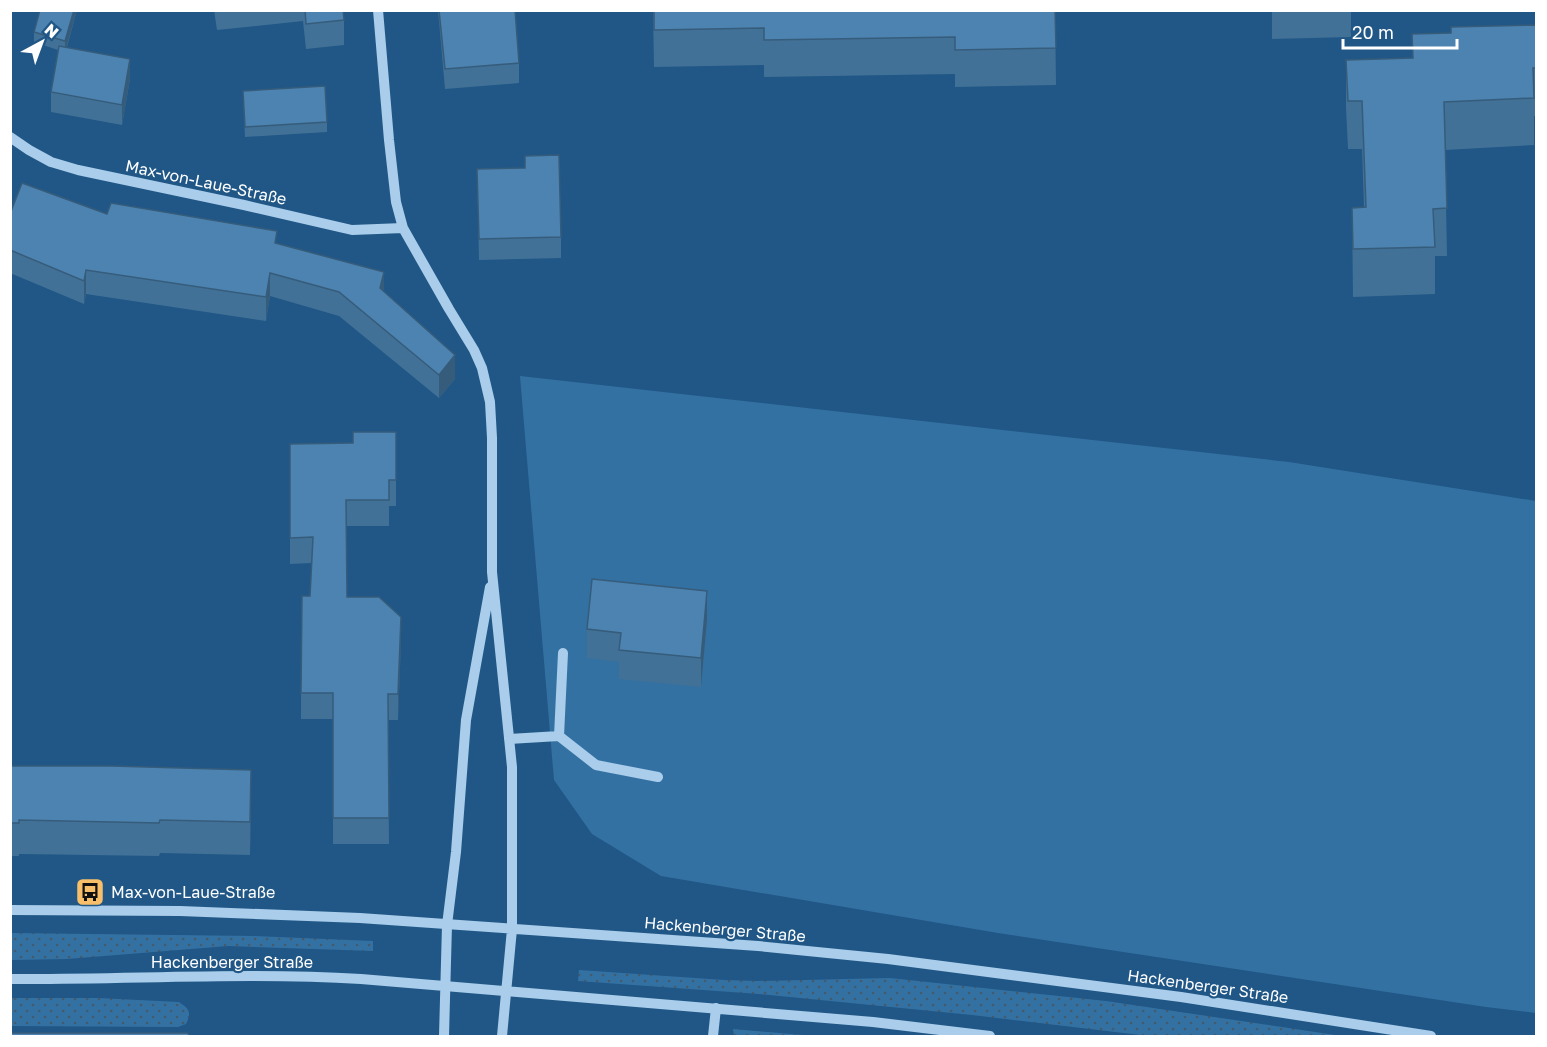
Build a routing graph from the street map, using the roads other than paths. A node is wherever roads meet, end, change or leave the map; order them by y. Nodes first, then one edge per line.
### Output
1 (378, 10) edge
2 (10, 137) edge
3 (403, 228) junction
4 (492, 572) junction
5 (563, 653) dead end
6 (559, 736) junction
7 (509, 739) junction
8 (658, 777) dead end
9 (10, 910) edge
10 (447, 925) junction
11 (512, 929) junction
12 (10, 979) edge
13 (447, 986) junction
14 (506, 992) junction
15 (716, 1008) junction
16 (444, 1036) edge
17 (502, 1036) edge
18 (714, 1036) edge
19 (990, 1036) edge
20 (1431, 1036) edge

1 - 3 street
2 - 3 street, Max-von-Laue-Straße
3 - 4 street
4 - 7 street
4 - 10 street
5 - 6 street
6 - 7 street
6 - 8 street
7 - 11 street
9 - 10 street, Hackenberger Straße
10 - 11 street, Hackenberger Straße
10 - 13 street
11 - 14 street
11 - 20 street, Hackenberger Straße
12 - 13 street, Hackenberger Straße
13 - 14 street, Hackenberger Straße
13 - 16 street
14 - 15 street, Hackenberger Straße
14 - 17 street
15 - 18 street
15 - 19 street, Hackenberger Straße

